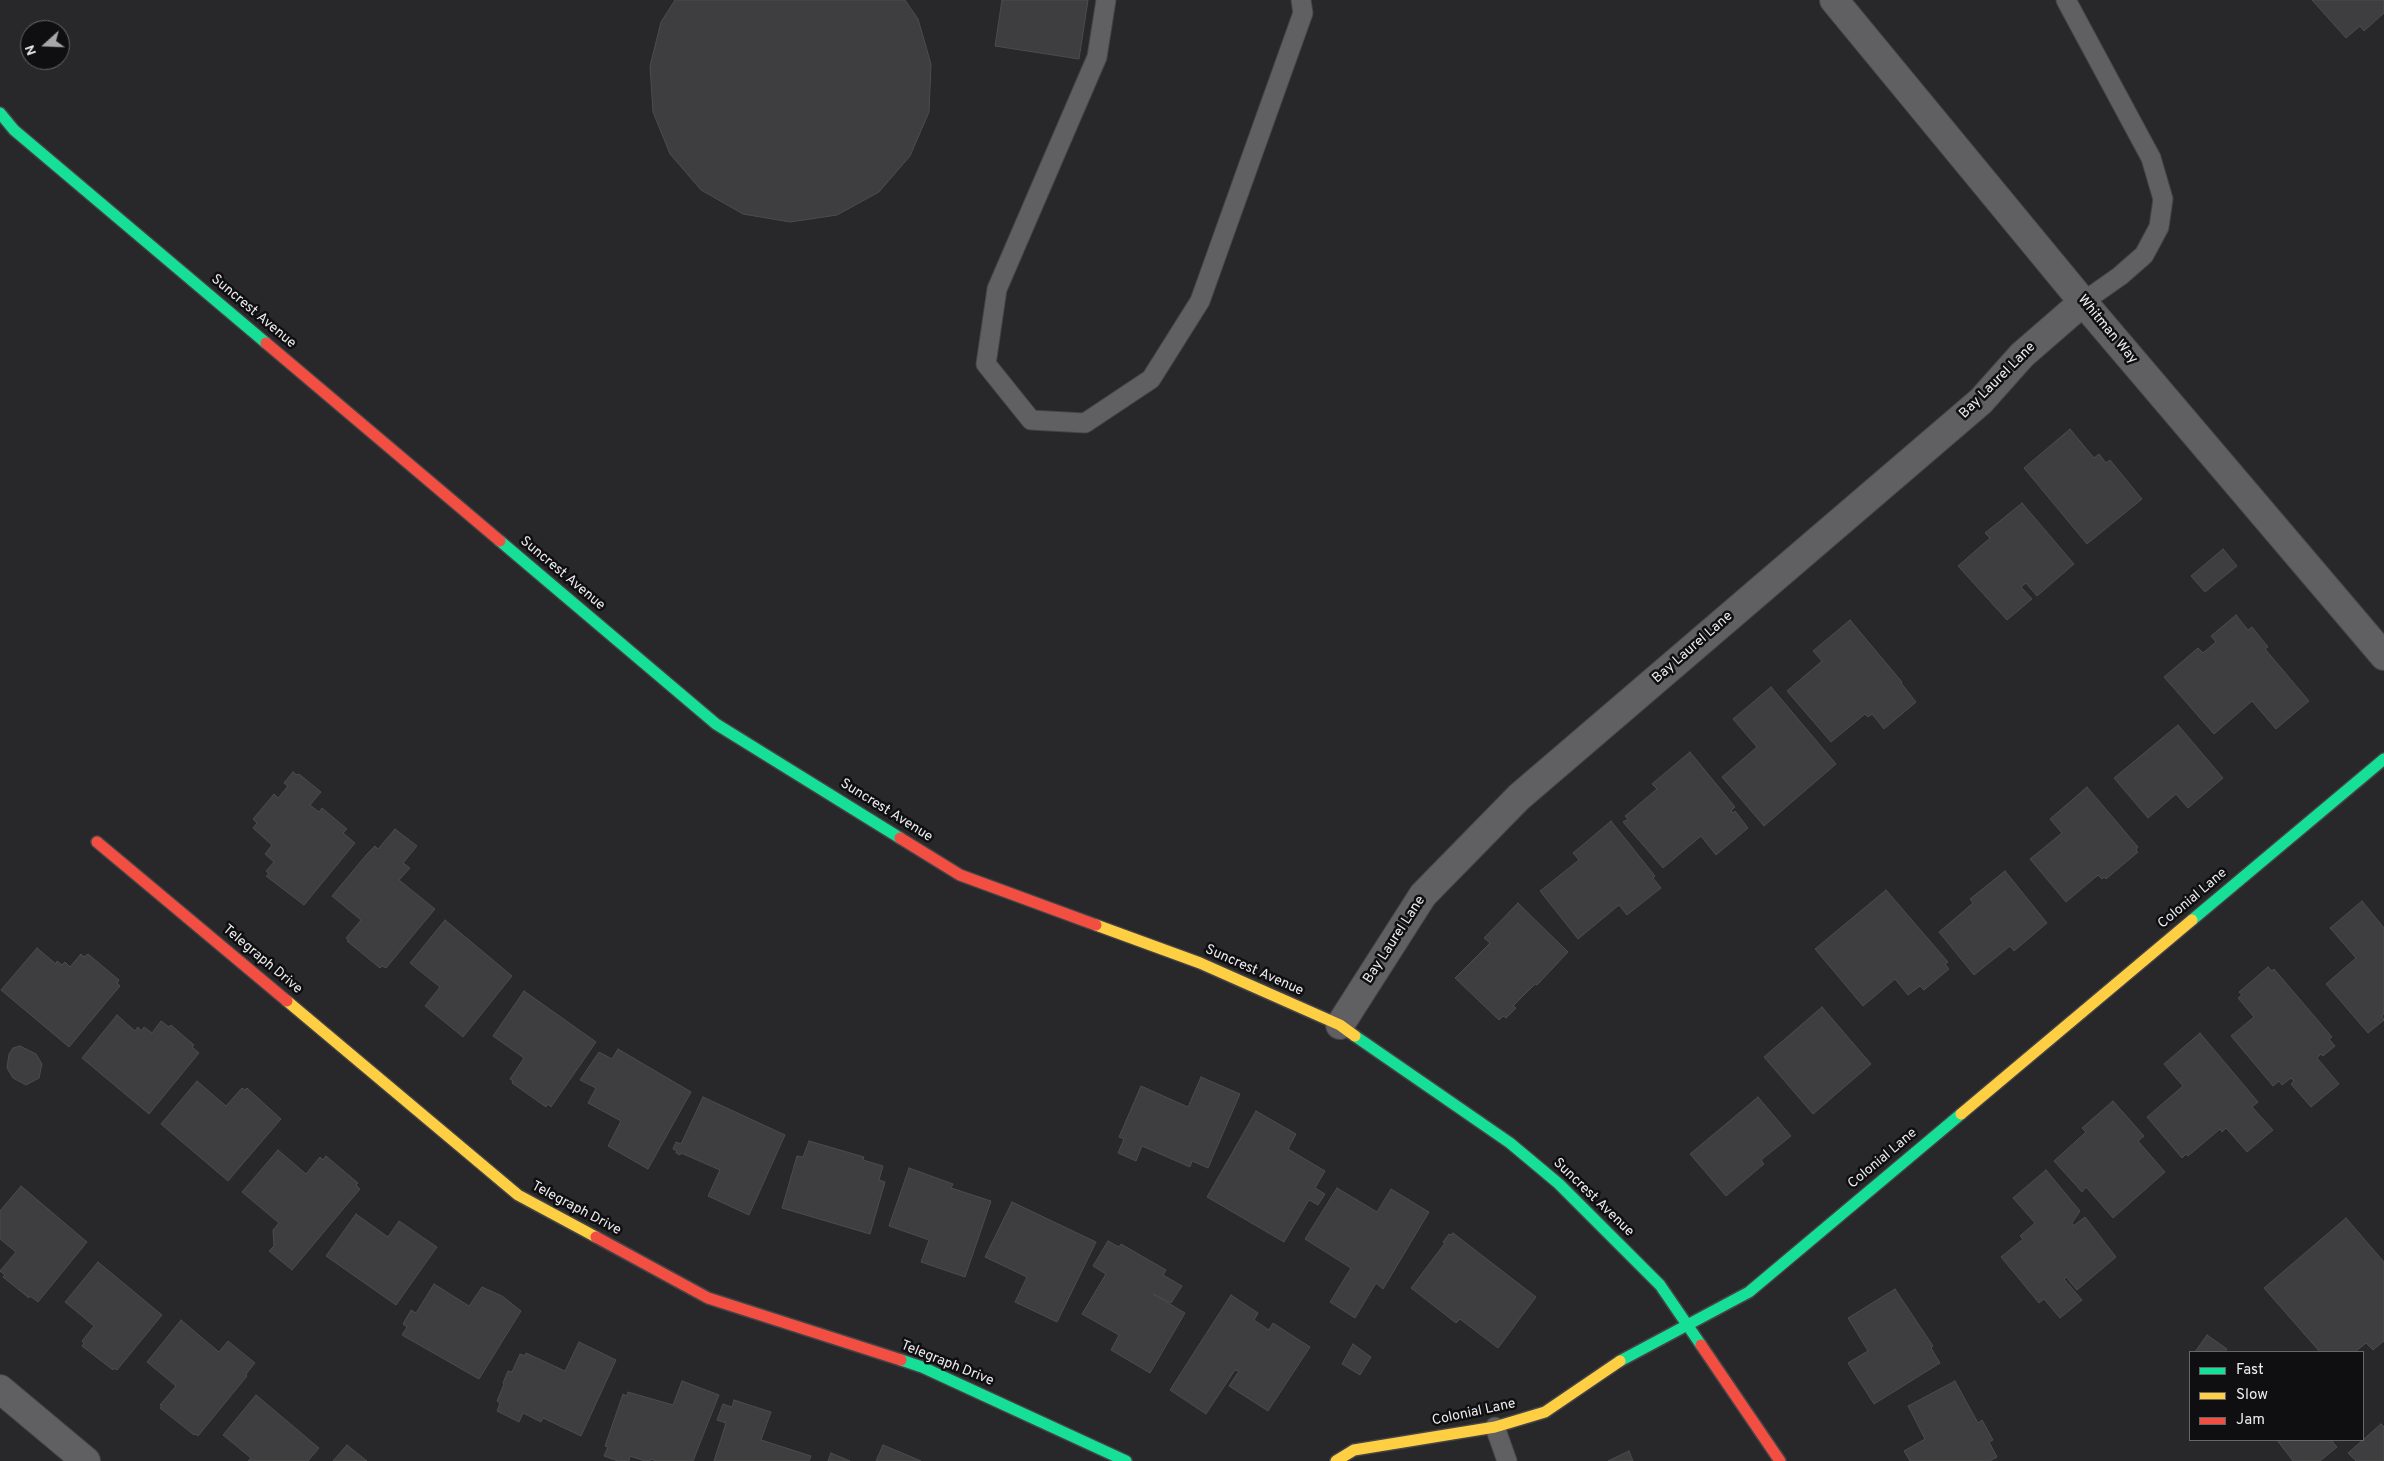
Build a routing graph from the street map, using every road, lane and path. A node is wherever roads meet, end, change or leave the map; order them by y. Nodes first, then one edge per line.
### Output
1 (1106, 0) edge
2 (1302, 0) edge
3 (1834, 0) edge
4 (2066, 0) edge
5 (0, 112) edge
6 (2083, 302) junction
7 (2384, 656) edge
8 (2384, 758) edge
9 (97, 842) dead end
10 (1340, 1025) junction
11 (1688, 1324) junction
12 (0, 1389) edge
13 (1495, 1426) junction
14 (86, 1461) edge
15 (1126, 1461) edge
16 (1336, 1461) edge
17 (1507, 1461) edge
18 (1780, 1461) edge

1 - 2 lane
3 - 6 street, Whitman Way
4 - 6 lane
5 - 10 street, Suncrest Avenue
6 - 7 street, Whitman Way
6 - 10 street, Bay Laurel Lane
8 - 11 street, Colonial Lane
9 - 15 street, Telegraph Drive
10 - 11 street, Suncrest Avenue
11 - 13 street, Colonial Lane
11 - 18 street, Suncrest Avenue
12 - 14 street
13 - 16 street, Colonial Lane
13 - 17 lane

